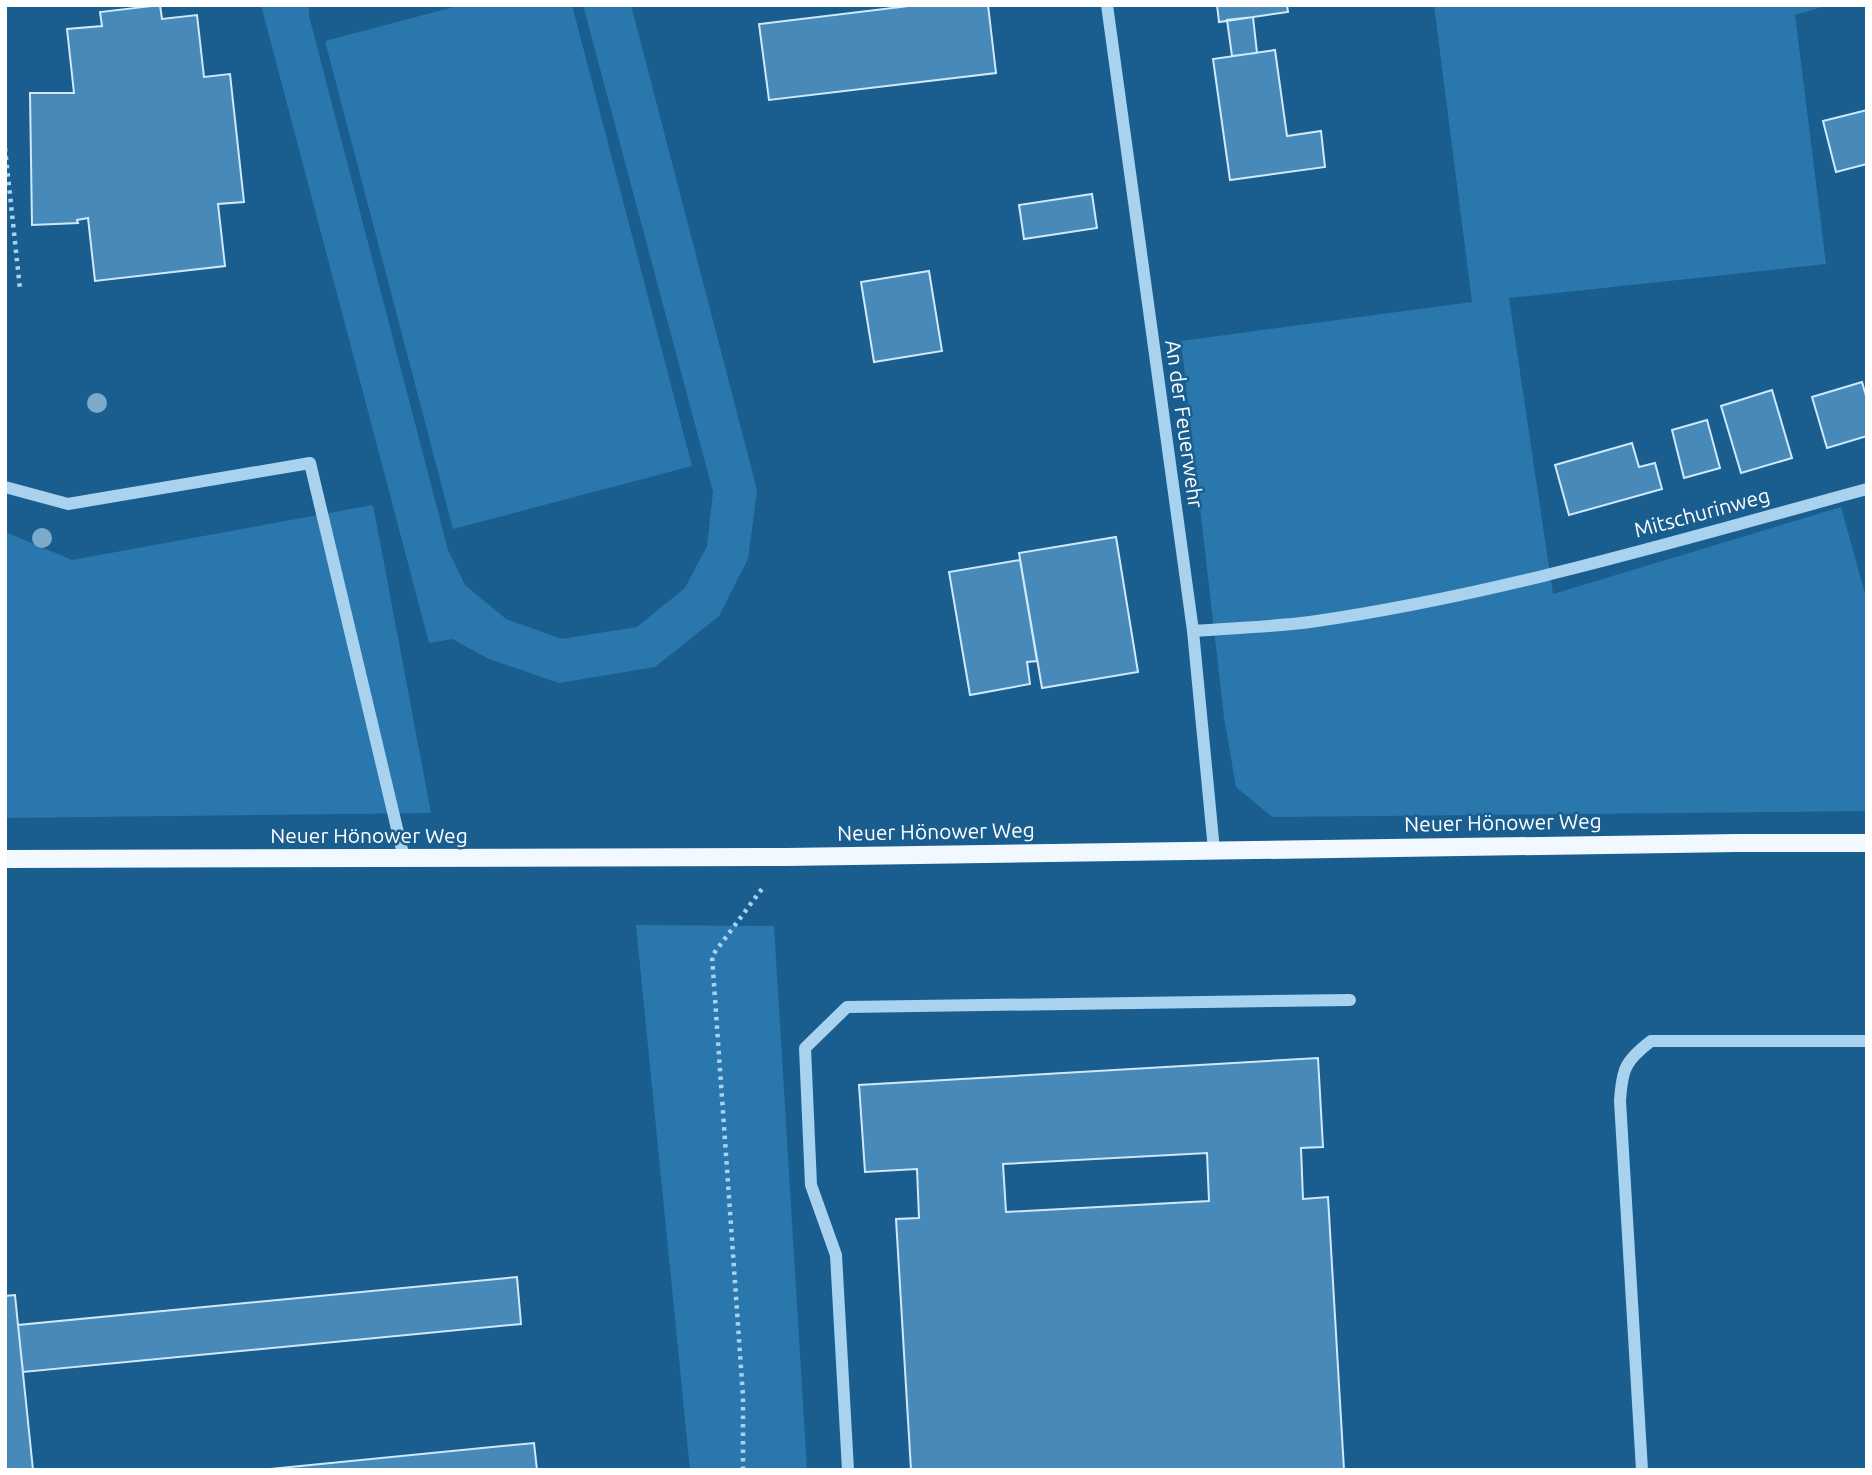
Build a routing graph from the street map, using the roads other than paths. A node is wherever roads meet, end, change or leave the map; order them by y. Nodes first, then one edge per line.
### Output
1 (1107, 5) edge
2 (5, 487) edge
3 (1867, 489) edge
4 (1193, 631) junction
5 (1867, 843) edge
6 (1214, 850) junction
7 (404, 858) junction
8 (5, 859) edge
9 (1350, 1000) dead end
10 (1866, 1044) edge
11 (848, 1470) edge
12 (1642, 1470) edge

1 - 4 street, An der Feuerwehr
2 - 7 street
3 - 4 street, Mitschurinweg
4 - 6 street, An der Feuerwehr
5 - 6 main road, Neuer Hönower Weg
6 - 7 main road, Neuer Hönower Weg
7 - 8 main road, Neuer Hönower Weg
9 - 11 street
10 - 12 street

